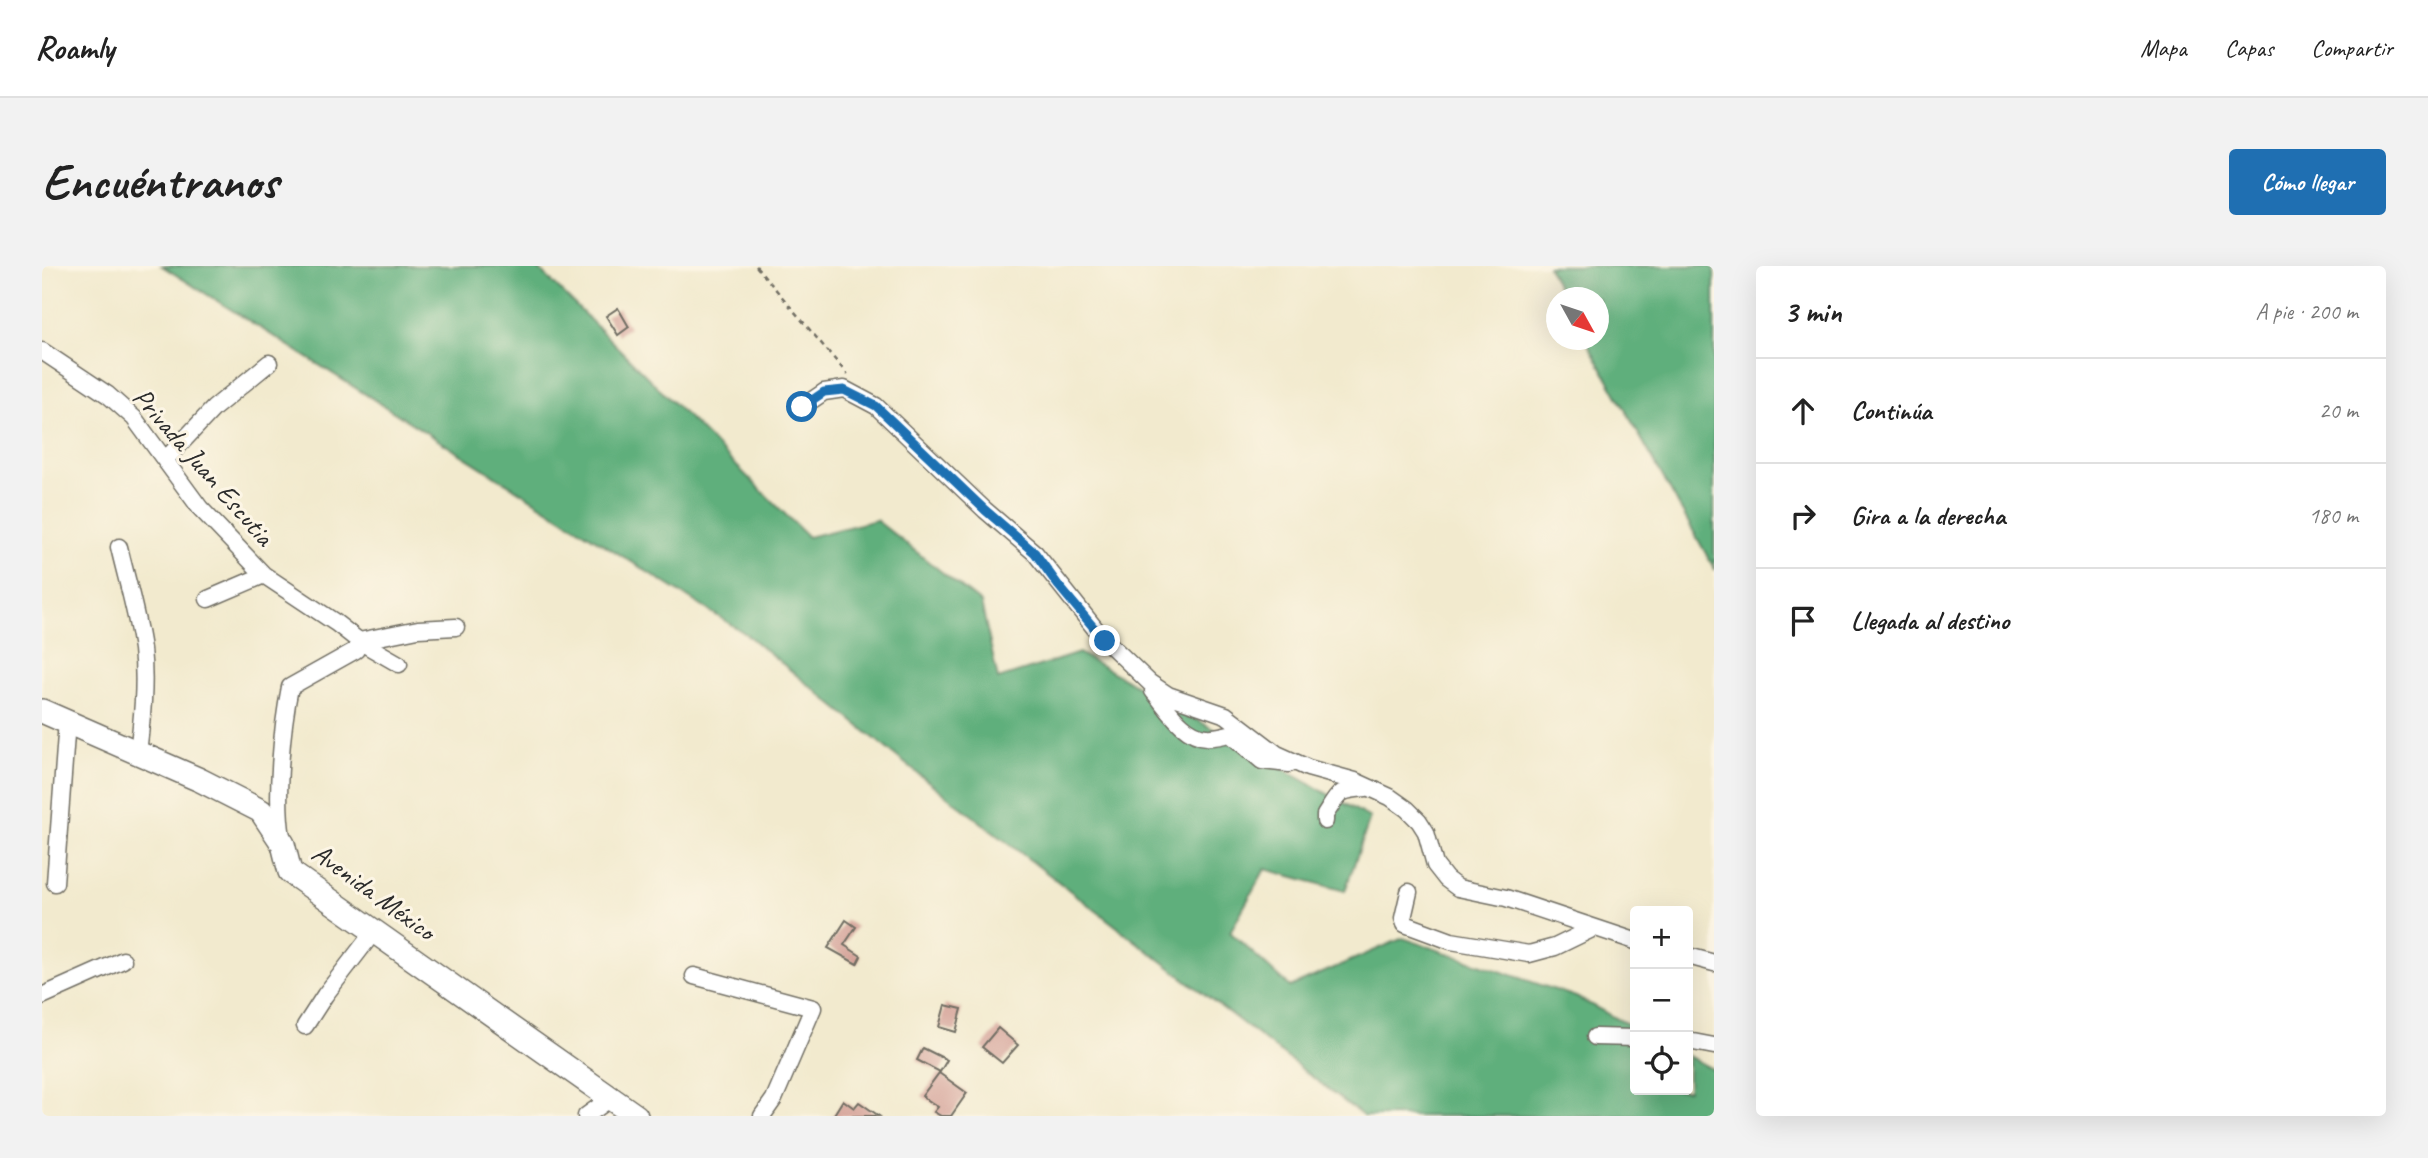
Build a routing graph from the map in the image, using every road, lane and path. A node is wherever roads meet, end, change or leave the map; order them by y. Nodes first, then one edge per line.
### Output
1 (756, 266) edge
2 (42, 351) edge
3 (269, 363) dead end
4 (851, 378) dead end
5 (802, 407) dead end
6 (166, 459) junction
7 (119, 547) dead end
8 (264, 575) junction
9 (208, 599) dead end
10 (456, 627) dead end
11 (359, 641) junction
12 (399, 664) dead end
13 (1144, 677) junction
14 (42, 711) edge
15 (67, 721) junction
16 (138, 753) junction
17 (1295, 762) junction
18 (1372, 788) junction
19 (1325, 821) dead end
20 (283, 844) junction
21 (55, 883) dead end
22 (1409, 892) dead end
23 (1592, 929) junction
24 (376, 930) junction
25 (1630, 940) edge
26 (1693, 957) edge
27 (123, 960) dead end
28 (1714, 963) edge
29 (694, 976) dead end
30 (42, 996) edge
31 (305, 1026) dead end
32 (1595, 1037) dead end
33 (1630, 1038) edge
34 (1693, 1042) edge
35 (1714, 1046) edge
36 (611, 1098) junction
37 (586, 1116) edge
38 (636, 1116) edge
39 (762, 1116) edge

1 - 4 path
2 - 6 street, Privada Juan Escutia
3 - 6 street
5 - 13 street
6 - 8 street, Privada Juan Escutia
7 - 16 street
8 - 9 street
8 - 11 street, Privada Juan Escutia
10 - 11 street
11 - 12 street, Privada Juan Escutia
11 - 20 street
13 - 17 street
13 - 17 street
14 - 15 main road, Avenida México
15 - 16 main road, Avenida México
15 - 21 street
16 - 20 main road, Avenida México
17 - 18 street
18 - 19 street
18 - 23 street
20 - 24 main road, Avenida México
22 - 23 street
23 - 25 street
24 - 31 street
24 - 36 main road, Avenida México
26 - 28 street
27 - 30 street
29 - 39 street
32 - 33 street
34 - 35 street
36 - 37 street
36 - 38 main road, Avenida México

